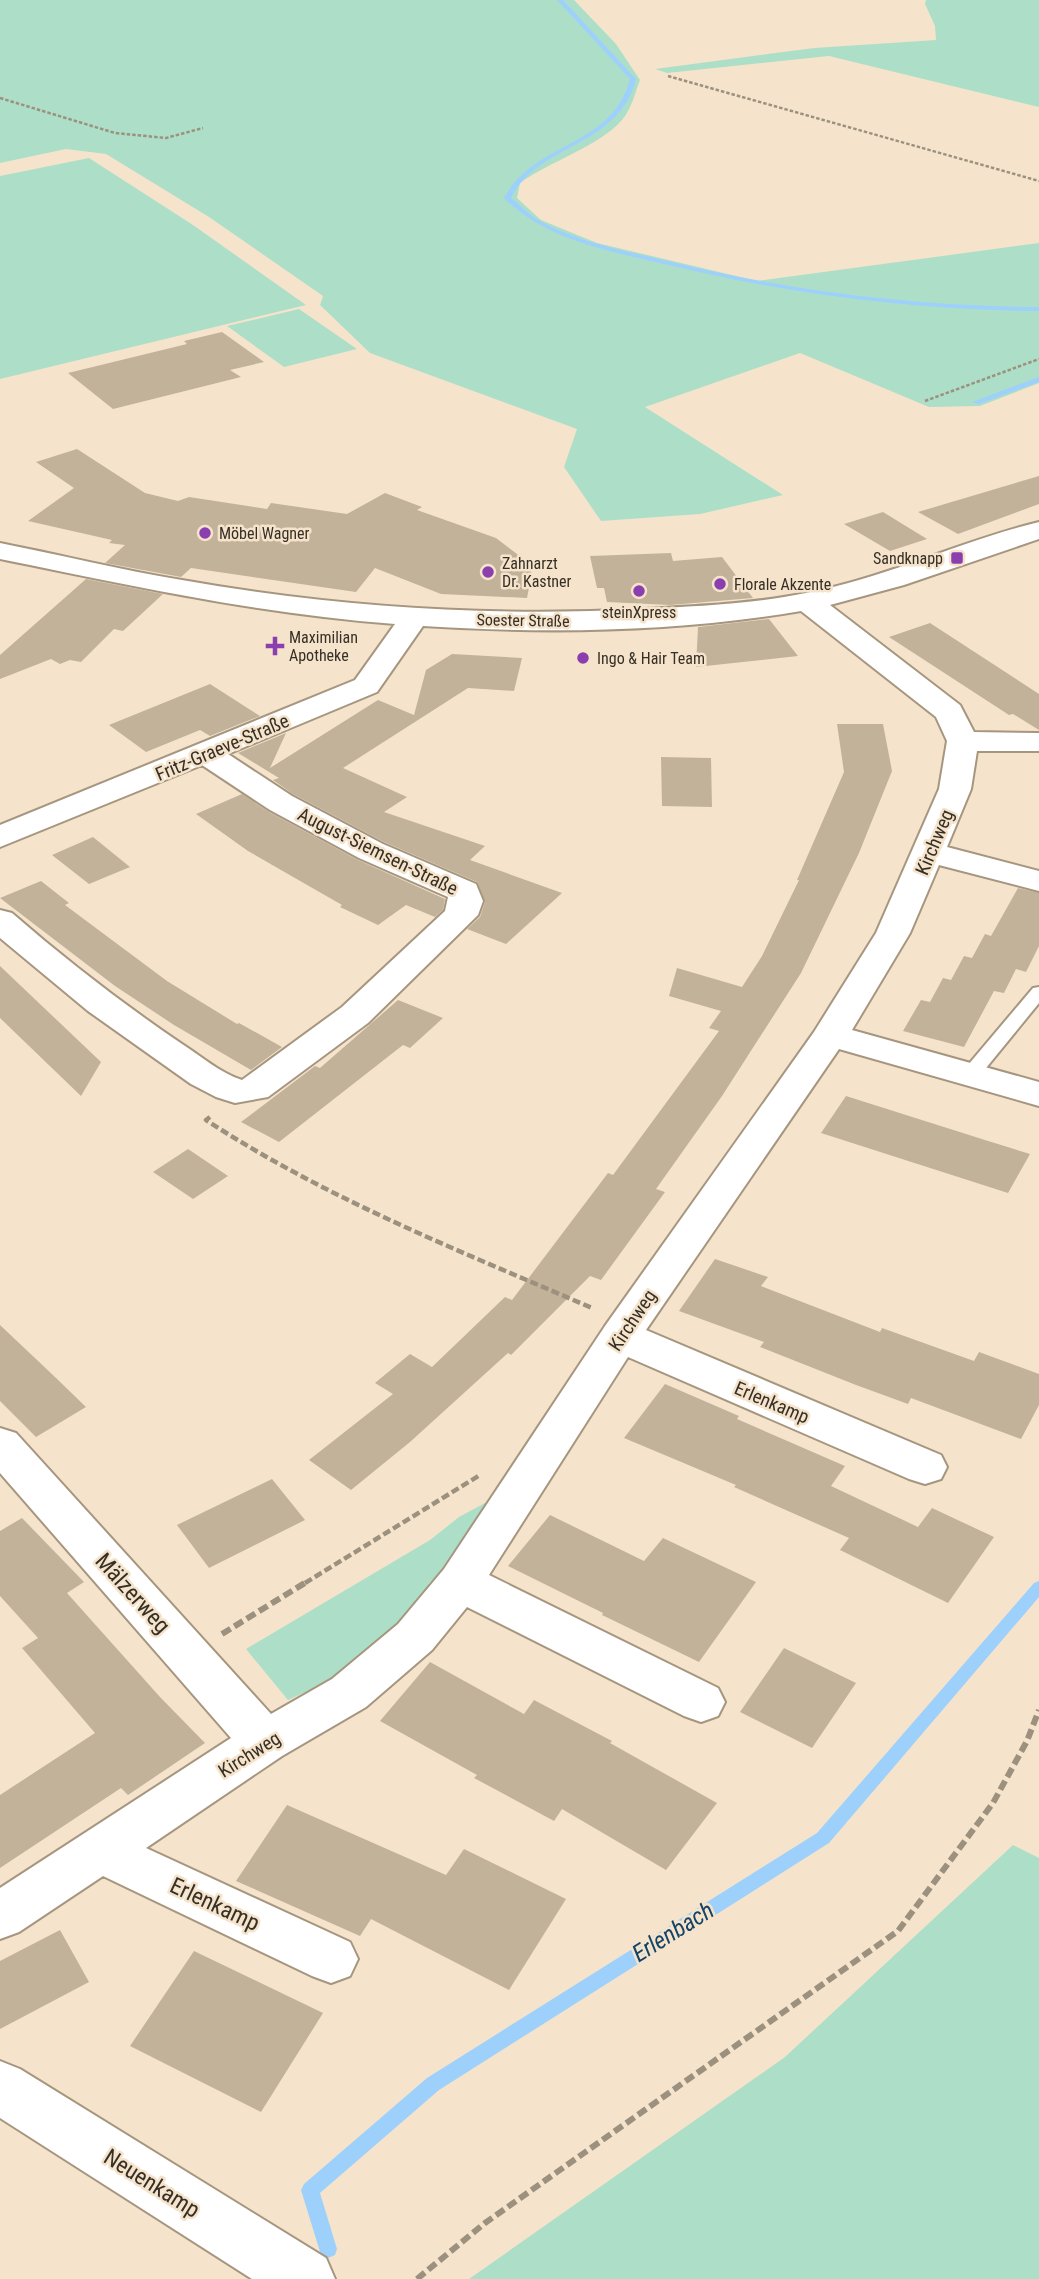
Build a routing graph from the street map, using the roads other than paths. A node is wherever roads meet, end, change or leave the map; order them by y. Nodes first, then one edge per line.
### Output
1 (1039, 530) edge
2 (0, 551) edge
3 (807, 602) junction
4 (414, 617) junction
5 (964, 741) junction
6 (1039, 742) edge
7 (207, 754) junction
8 (0, 837) edge
9 (930, 853) junction
10 (1039, 881) edge
11 (0, 920) edge
12 (1039, 992) edge
13 (830, 1035) junction
14 (970, 1074) junction
15 (1039, 1094) edge
16 (624, 1330) junction
17 (0, 1444) edge
18 (925, 1467) dead end
19 (460, 1582) junction
20 (701, 1702) dead end
21 (265, 1742) junction
22 (99, 1850) junction
23 (0, 1916) edge
24 (331, 1959) dead end
25 (0, 2087) edge
26 (305, 2279) edge

1 - 3 street, Soester Straße
2 - 4 street, Soester Straße
3 - 4 street, Soester Straße
3 - 5 street
4 - 7 street, Fritz-Graeve-Straße
5 - 6 street
5 - 9 street, Kirchweg
7 - 8 street, Fritz-Graeve-Straße
7 - 11 street, August-Siemsen-Straße
9 - 10 street
9 - 13 street, Kirchweg
12 - 14 lane
13 - 14 street
13 - 16 street, Kirchweg
14 - 15 street
16 - 18 street, Erlenkamp
16 - 19 street, Kirchweg
17 - 21 street, Mälzerweg
19 - 20 street
19 - 21 street, Kirchweg
21 - 22 street, Kirchweg
22 - 23 street, Kirchweg
22 - 24 street, Erlenkamp
25 - 26 street, Neuenkamp

